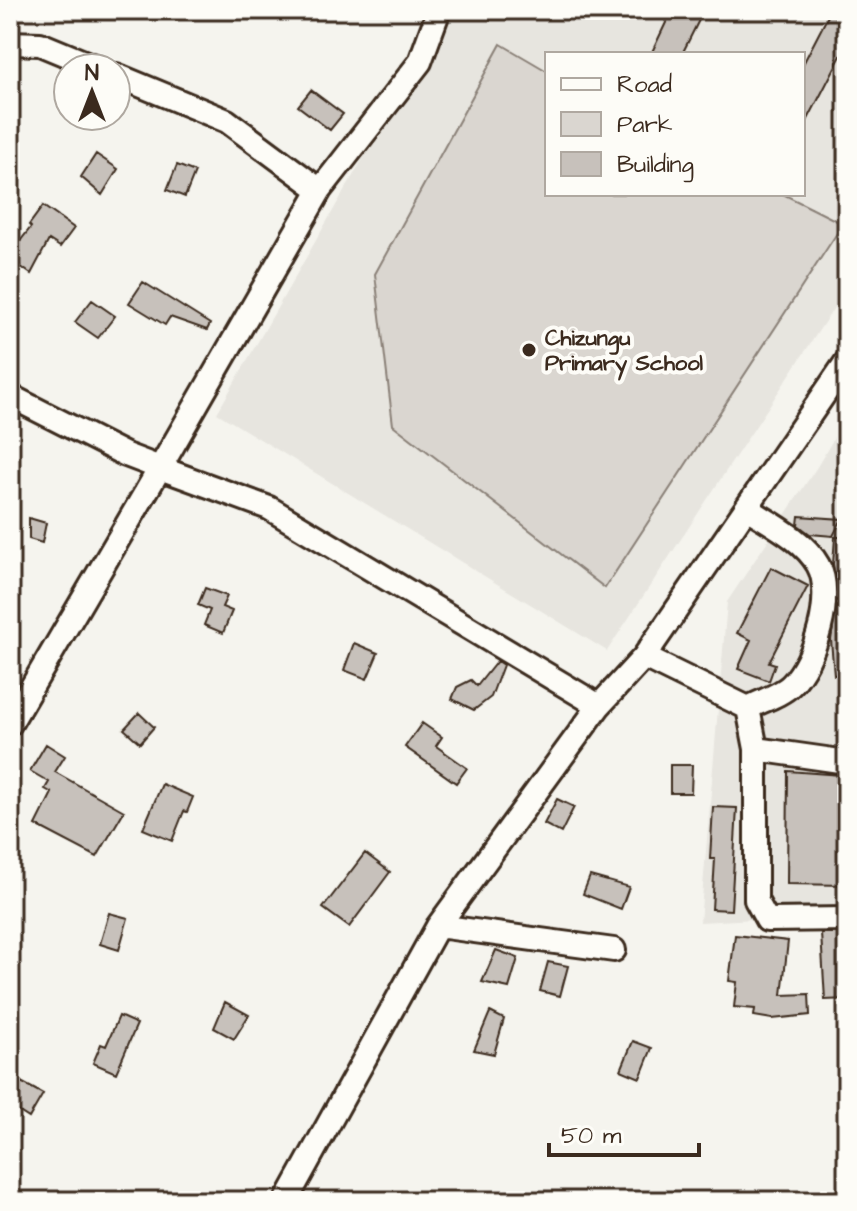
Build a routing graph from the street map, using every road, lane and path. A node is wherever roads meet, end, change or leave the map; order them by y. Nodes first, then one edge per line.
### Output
1 (439, 10) edge
2 (10, 43) edge
3 (59, 52) edge
4 (132, 82) edge
5 (320, 190) junction
6 (847, 361) edge
7 (10, 396) edge
8 (160, 468) junction
9 (747, 508) junction
10 (644, 657) junction
11 (599, 706) junction
12 (748, 708) junction
13 (10, 724) edge
14 (756, 749) junction
15 (847, 762) edge
16 (847, 919) edge
17 (438, 926) junction
18 (614, 950) dead end
19 (286, 1201) edge

1 - 5 street
2 - 3 street
4 - 5 street
5 - 8 street
6 - 9 street
7 - 8 street
8 - 11 street
8 - 13 street
9 - 10 street
9 - 12 street
10 - 11 street
10 - 12 street
11 - 17 street
12 - 14 street
14 - 15 street
14 - 16 street
17 - 18 street
17 - 19 street

